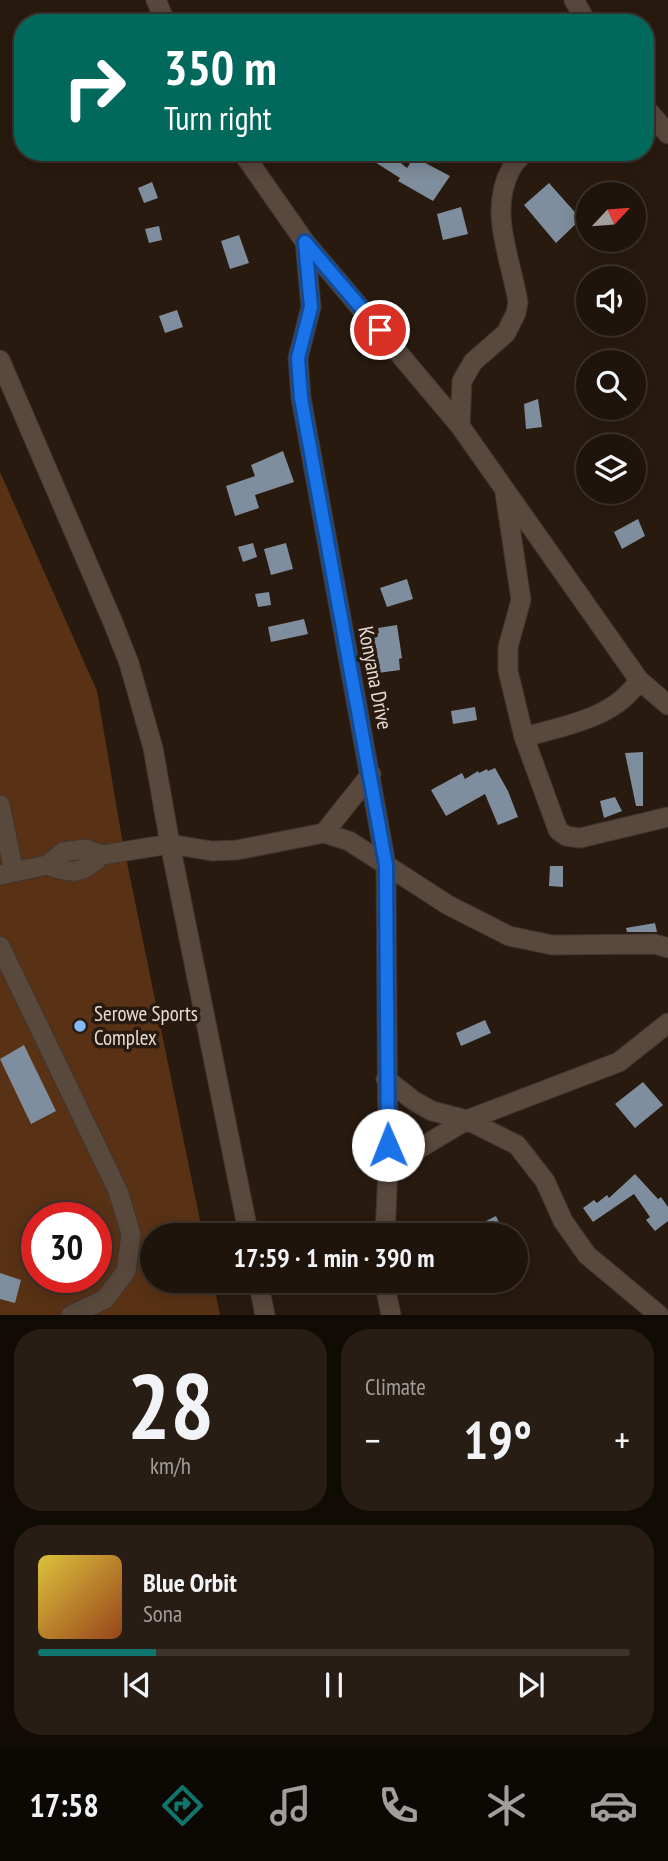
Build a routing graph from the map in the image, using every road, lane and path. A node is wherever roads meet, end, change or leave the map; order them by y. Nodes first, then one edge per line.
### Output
1 (654, 117) edge
2 (668, 134) edge
3 (248, 161) edge
4 (517, 161) edge
5 (305, 242) junction
6 (0, 360) edge
7 (460, 426) junction
8 (505, 489) junction
9 (639, 680) junction
10 (668, 705) edge
11 (524, 737) junction
12 (370, 774) junction
13 (0, 805) edge
14 (668, 817) edge
15 (324, 833) junction
16 (170, 844) junction
17 (386, 865) junction
18 (7, 874) edge
19 (0, 946) edge
20 (668, 948) edge
21 (668, 1023) edge
22 (386, 1079) junction
23 (467, 1120) junction
24 (388, 1167) junction
25 (246, 1223) edge
26 (386, 1223) edge
27 (260, 1293) edge
28 (386, 1293) edge
29 (71, 1315) edge
30 (265, 1315) edge
31 (391, 1315) edge
32 (659, 1315) edge

1 - 2 street
3 - 5 street, Konyana Drive
4 - 7 street
5 - 7 street
5 - 12 street, Konyana Drive
6 - 16 street
7 - 8 street
8 - 9 street
8 - 11 street
9 - 10 street
9 - 11 street
11 - 14 street
12 - 15 street
12 - 17 street, Konyana Drive
13 - 18 street
15 - 16 street
15 - 17 street
16 - 18 street
16 - 25 street
17 - 20 street
17 - 22 street, Konyana Drive
19 - 29 street
21 - 23 street
22 - 23 street
22 - 24 street, Konyana Drive
23 - 24 street
23 - 32 street
24 - 26 street, Konyana Drive
27 - 30 street
28 - 31 street

